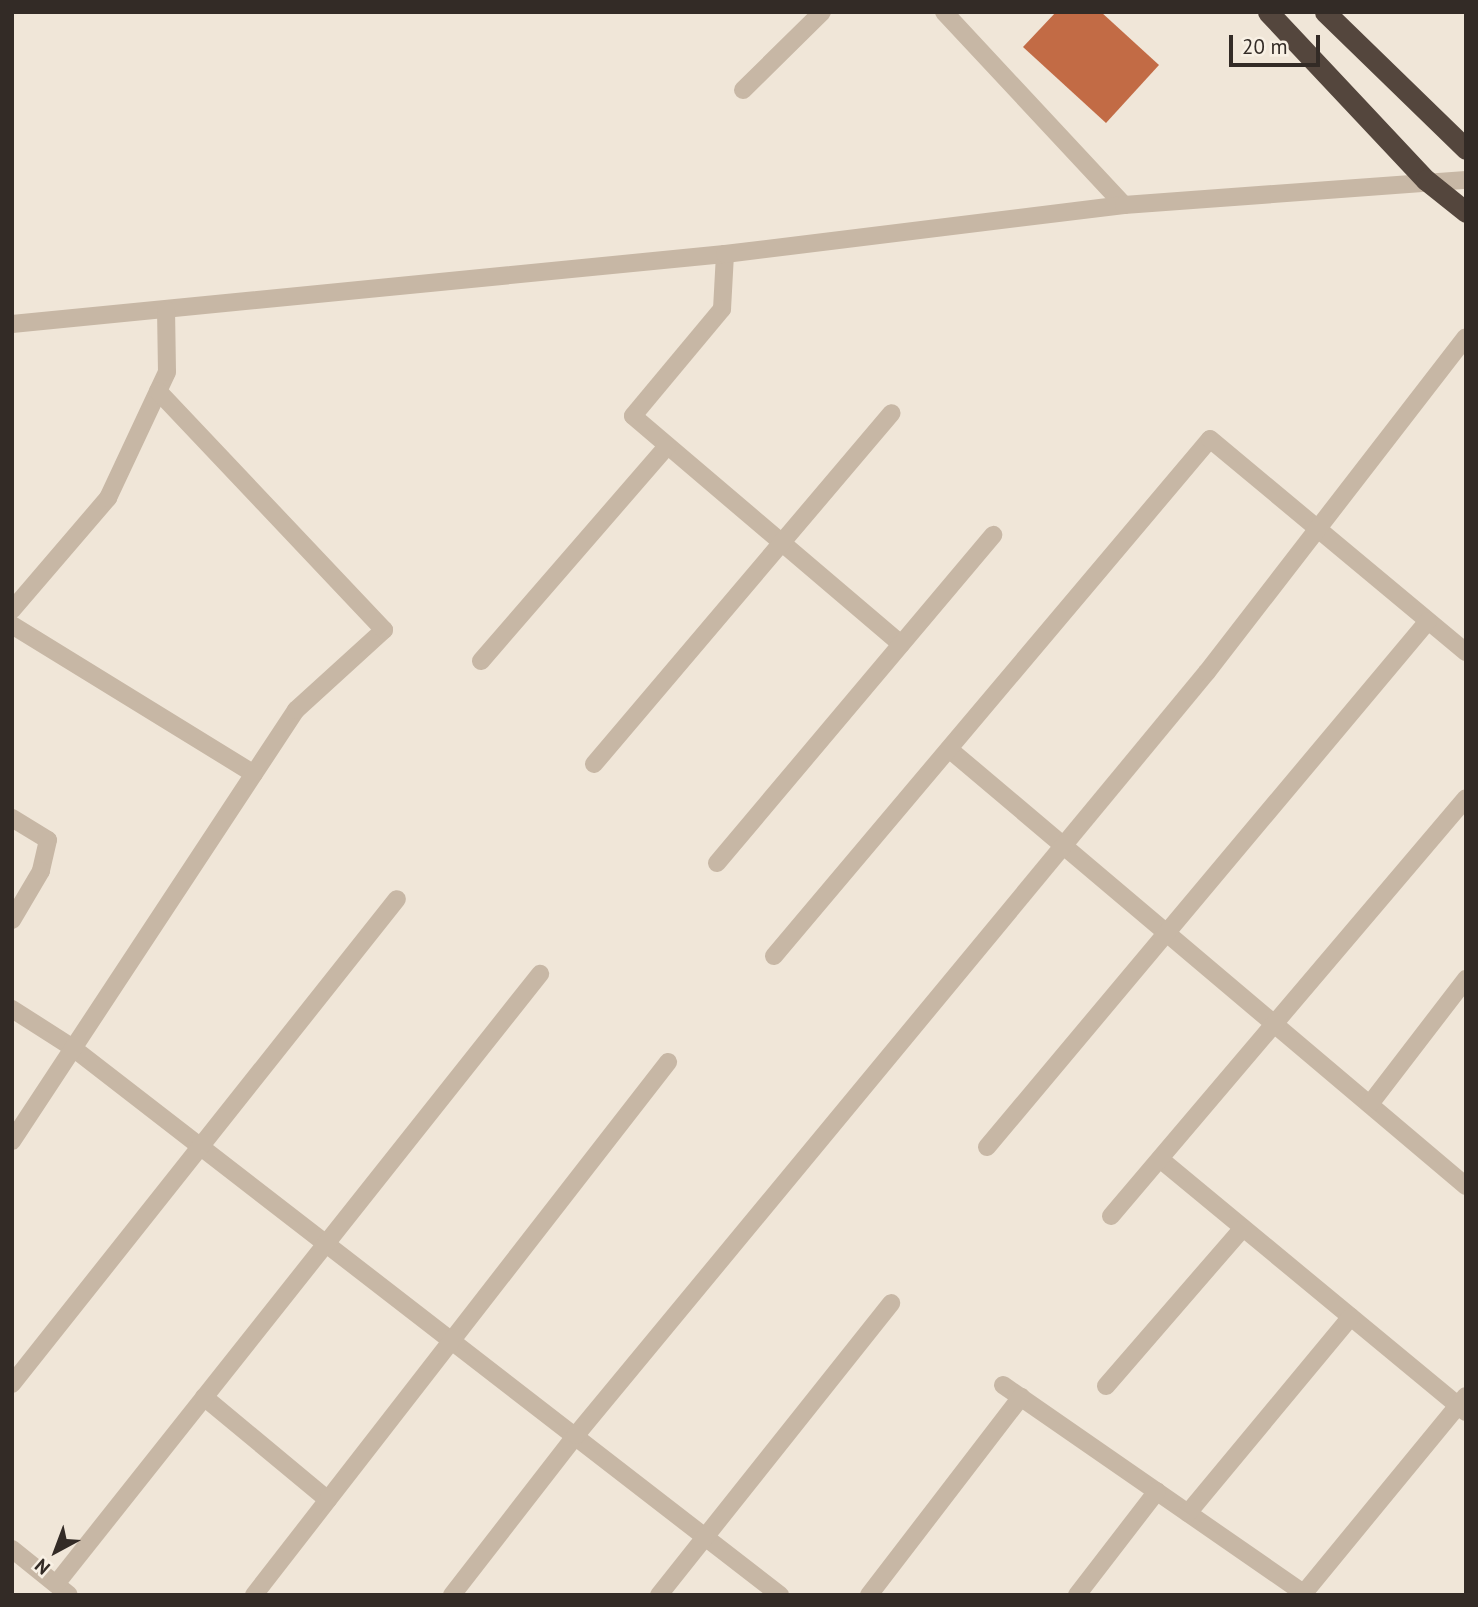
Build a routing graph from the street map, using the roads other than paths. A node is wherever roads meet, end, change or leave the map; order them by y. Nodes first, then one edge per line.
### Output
1 (822, 12) edge
2 (944, 12) edge
3 (1268, 12) edge
4 (1325, 12) edge
5 (743, 90) dead end
6 (1466, 149) edge
7 (1426, 180) junction
8 (1466, 180) edge
9 (1124, 205) junction
10 (1466, 212) edge
11 (725, 254) junction
12 (166, 310) junction
13 (12, 324) edge
14 (1466, 337) edge
15 (158, 391) junction
16 (892, 413) dead end
17 (667, 446) junction
18 (1318, 528) junction
19 (993, 535) dead end
20 (782, 543) junction
21 (12, 610) edge
22 (1428, 621) junction
23 (12, 625) edge
24 (901, 644) junction
25 (1466, 652) edge
26 (481, 661) dead end
27 (949, 749) junction
28 (594, 764) dead end
29 (254, 774) junction
30 (1466, 797) edge
31 (12, 818) edge
32 (1064, 845) junction
33 (718, 863) dead end
34 (397, 899) dead end
35 (12, 920) edge
36 (1168, 933) junction
37 (774, 957) dead end
38 (540, 974) dead end
39 (1466, 979) edge
40 (12, 1009) edge
41 (1275, 1023) junction
42 (73, 1048) junction
43 (668, 1062) dead end
44 (1370, 1104) junction
45 (12, 1141) edge
46 (201, 1146) junction
47 (987, 1147) dead end
48 (1160, 1159) junction
49 (1466, 1186) edge
50 (1111, 1216) dead end
51 (1244, 1228) junction
52 (327, 1242) junction
53 (891, 1303) dead end
54 (1351, 1317) junction
55 (452, 1339) junction
56 (12, 1384) edge
57 (1003, 1385) dead end
58 (1106, 1386) dead end
59 (204, 1397) junction
60 (1021, 1397) junction
61 (1463, 1404) edge
62 (576, 1435) junction
63 (1157, 1491) junction
64 (328, 1500) junction
65 (1188, 1513) junction
66 (705, 1536) junction
67 (12, 1549) edge
68 (62, 1589) edge
69 (1305, 1594) edge
70 (254, 1595) edge
71 (452, 1595) edge
72 (659, 1595) edge
73 (780, 1595) edge
74 (869, 1595) edge
75 (1077, 1595) edge

1 - 5 street
2 - 9 street
3 - 7 highway
4 - 6 highway
7 - 8 street
7 - 9 street
7 - 10 highway
9 - 11 street
11 - 12 street
11 - 17 street
12 - 13 street
12 - 15 street
14 - 18 street
15 - 21 street
15 - 29 street
16 - 20 street
17 - 20 street
17 - 26 street
18 - 22 street
18 - 27 street
18 - 32 street
19 - 24 street
20 - 24 street
20 - 28 street
22 - 25 street
22 - 36 street
23 - 29 street
24 - 33 street
27 - 32 street
27 - 37 street
29 - 42 street
30 - 41 street
31 - 35 street
32 - 36 street
32 - 62 street
34 - 46 street
36 - 41 street
36 - 47 street
38 - 52 street
39 - 44 street
40 - 42 street
41 - 44 street
41 - 48 street
42 - 45 street
42 - 46 street
43 - 55 street
44 - 49 street
46 - 52 street
46 - 56 street
48 - 50 street
48 - 51 street
51 - 54 street
51 - 58 street
52 - 55 street
52 - 59 street
53 - 66 street
54 - 61 street
54 - 65 street
55 - 62 street
55 - 64 street
57 - 60 street
59 - 64 street
59 - 68 street
60 - 63 street
60 - 74 street
61 - 69 street
62 - 66 street
62 - 71 street
63 - 65 street
63 - 75 street
64 - 70 street
65 - 69 street
66 - 72 street
66 - 73 street
67 - 68 street

